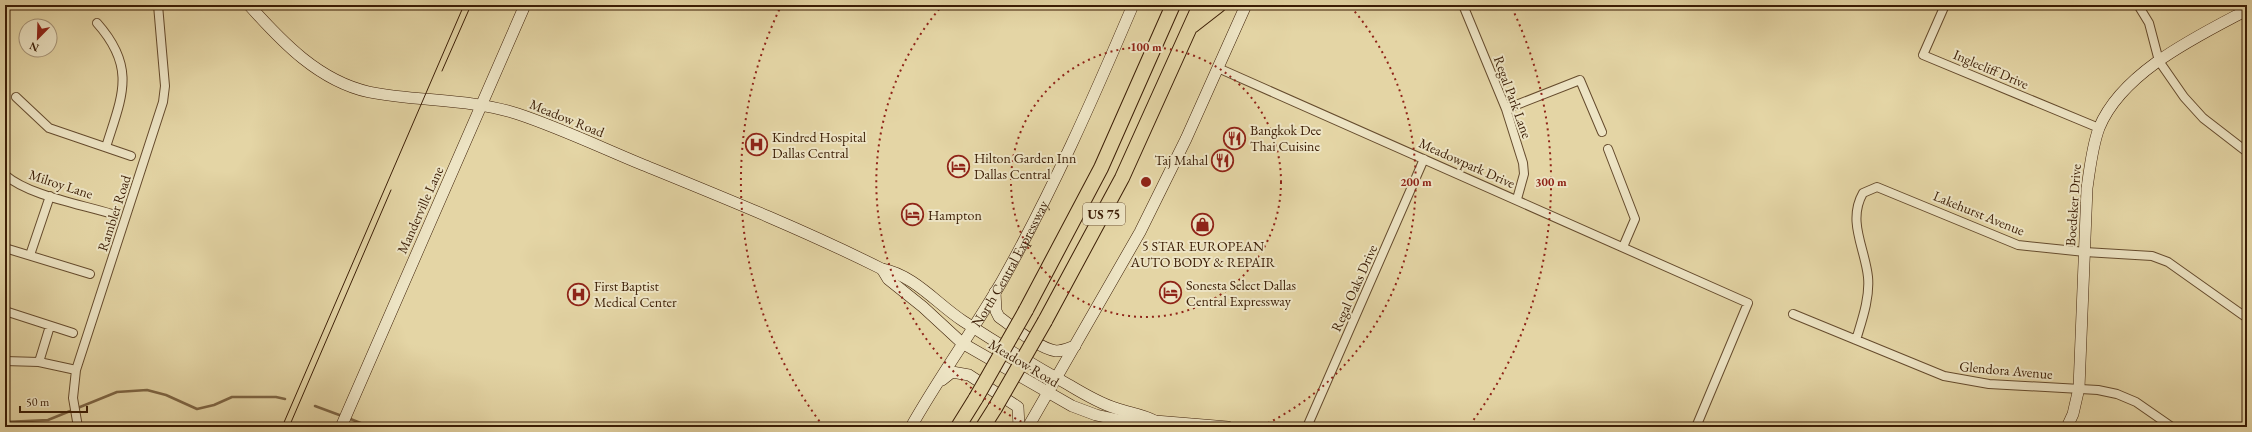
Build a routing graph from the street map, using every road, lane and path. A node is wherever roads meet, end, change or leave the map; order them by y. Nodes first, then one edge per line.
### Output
1 (158, 5) edge
2 (249, 5) edge
3 (525, 5) edge
4 (1132, 5) edge
5 (1162, 5) edge
6 (1173, 5) edge
7 (1200, 5) edge
8 (1219, 5) edge
9 (1246, 5) edge
10 (1463, 5) edge
11 (1945, 5) edge
12 (2138, 5) edge
13 (2247, 10) edge
14 (96, 23) dead end
15 (1191, 27) junction
16 (1154, 47) junction
17 (2159, 61) junction
18 (1218, 68) junction
19 (16, 97) dead end
20 (482, 104) junction
21 (1506, 109) junction
22 (2099, 128) junction
23 (1602, 132) dead end
24 (106, 147) junction
25 (1608, 149) dead end
26 (2247, 152) edge
27 (131, 156) dead end
28 (1424, 159) junction
29 (5, 175) edge
30 (50, 196) junction
31 (1517, 199) junction
32 (112, 214) dead end
33 (1623, 247) junction
34 (5, 248) edge
35 (2085, 252) junction
36 (30, 255) junction
37 (882, 269) junction
38 (90, 274) dead end
39 (995, 292) junction
40 (5, 311) edge
41 (1793, 314) dead end
42 (2247, 318) edge
43 (50, 326) junction
44 (973, 327) junction
45 (73, 333) dead end
46 (1856, 340) junction
47 (962, 343) junction
48 (1075, 346) junction
49 (5, 361) edge
50 (39, 362) junction
51 (76, 370) junction
52 (1056, 378) junction
53 (2079, 388) junction
54 (932, 389) junction
55 (1048, 394) junction
56 (1155, 421) junction
57 (77, 425) edge
58 (342, 427) edge
59 (911, 427) edge
60 (958, 427) edge
61 (984, 427) edge
62 (1019, 427) edge
63 (1028, 427) edge
64 (1228, 427) edge
65 (1307, 427) edge
66 (1696, 427) edge
67 (2067, 427) edge
68 (2172, 427) edge

1 - 51 street, Rambler Road
2 - 20 street, Meadow Road
3 - 20 street, Manderville Lane
4 - 39 street, North Central Expressway
5 - 16 highway
6 - 16 highway, US 75
7 - 15 highway, US 75
8 - 15 highway
9 - 18 street
10 - 21 street, Regal Park Lane
11 - 22 street, Inglecliff Drive
12 - 17 street
13 - 17 street, Boedeker Drive
14 - 24 street
15 - 61 highway, US 75, bridge
16 - 60 highway, US 75, bridge
17 - 22 street, Boedeker Drive
17 - 26 street
18 - 28 street, Meadowpark Drive
18 - 48 street
19 - 24 street
20 - 37 street, Meadow Road
20 - 58 street, Manderville Lane
21 - 23 street
21 - 31 street, Regal Park Lane
22 - 35 street, Boedeker Drive
24 - 27 street
25 - 33 street
28 - 31 street, Meadowpark Drive
28 - 65 street, Regal Oaks Drive
29 - 30 street, Milroy Lane
30 - 32 street, Milroy Lane
30 - 36 street
31 - 33 street, Meadowpark Drive
33 - 66 street, Meadowpark Drive
34 - 36 street
35 - 42 street, Lakehurst Avenue
35 - 46 street, Lakehurst Avenue
35 - 53 street, Boedeker Drive
36 - 38 street
37 - 44 street, Meadow Road
37 - 47 street, Meadow Road
39 - 44 street, North Central Expressway
39 - 48 street
40 - 43 street
41 - 46 street, Glendora Avenue
43 - 45 street
43 - 50 street
44 - 47 street, North Central Expressway
44 - 52 street, Meadow Road
46 - 53 street, Glendora Avenue
47 - 54 street, North Central Expressway
47 - 55 street, Meadow Road
48 - 52 street
49 - 50 street
50 - 51 street
51 - 57 street, Rambler Road
52 - 55 street
52 - 56 street, Meadow Road
53 - 67 street, Boedeker Drive
53 - 68 street, Glendora Avenue
54 - 59 street, North Central Expressway
54 - 62 street
55 - 56 street, Meadow Road
55 - 63 street
56 - 64 street, Meadow Road

